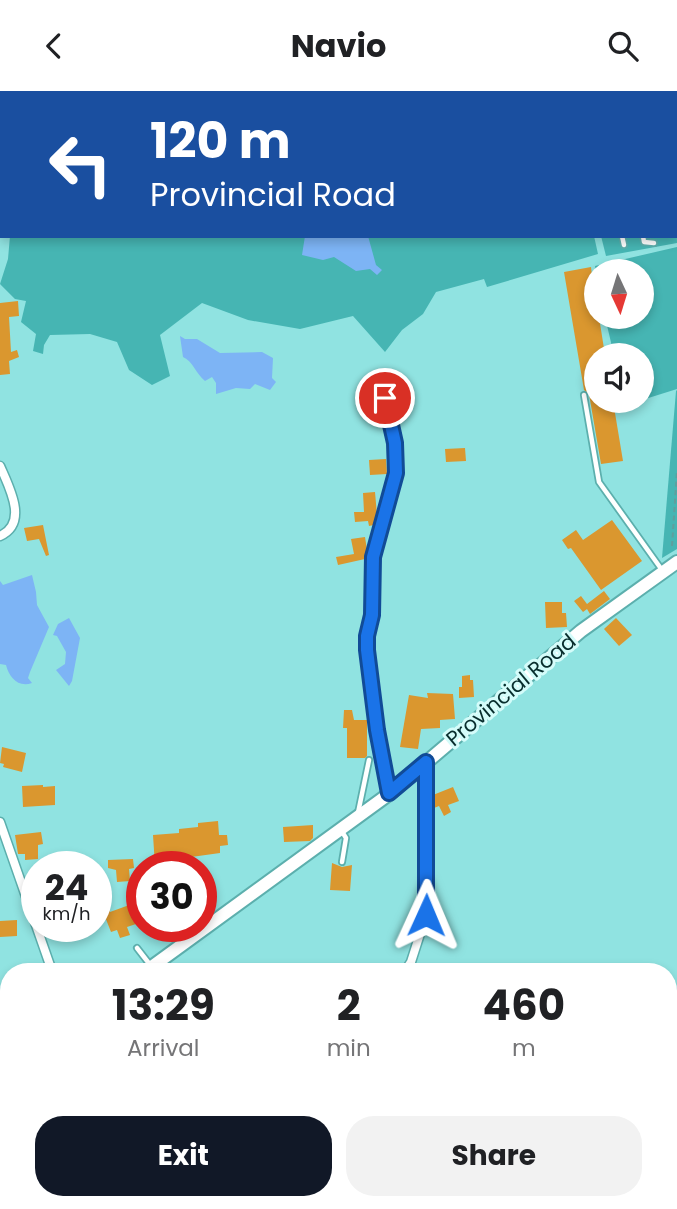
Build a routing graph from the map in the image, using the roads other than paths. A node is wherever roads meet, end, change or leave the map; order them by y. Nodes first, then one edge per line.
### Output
1 (622, 238) edge
2 (643, 238) edge
3 (654, 243) dead end
4 (624, 245) dead end
5 (385, 398) dead end
6 (587, 413) edge
7 (0, 465) edge
8 (0, 536) edge
9 (677, 562) edge
10 (663, 571) junction
11 (369, 760) dead end
12 (426, 762) junction
13 (389, 793) junction
14 (357, 818) junction
15 (0, 822) edge
16 (341, 829) junction
17 (342, 862) dead end
18 (21, 886) edge
19 (41, 942) edge
20 (137, 948) dead end
21 (49, 963) edge
22 (145, 963) edge
23 (156, 963) edge
24 (410, 963) edge

1 - 4 lane
2 - 3 lane
5 - 13 street
6 - 10 lane
7 - 8 street
9 - 10 main road, Provincial Road
10 - 12 main road, Provincial Road
11 - 14 lane
12 - 13 main road, Provincial Road
12 - 24 street
13 - 14 main road, Provincial Road
14 - 16 main road, Provincial Road
15 - 18 street
16 - 17 lane
16 - 23 main road, Provincial Road
19 - 21 street
20 - 22 lane

